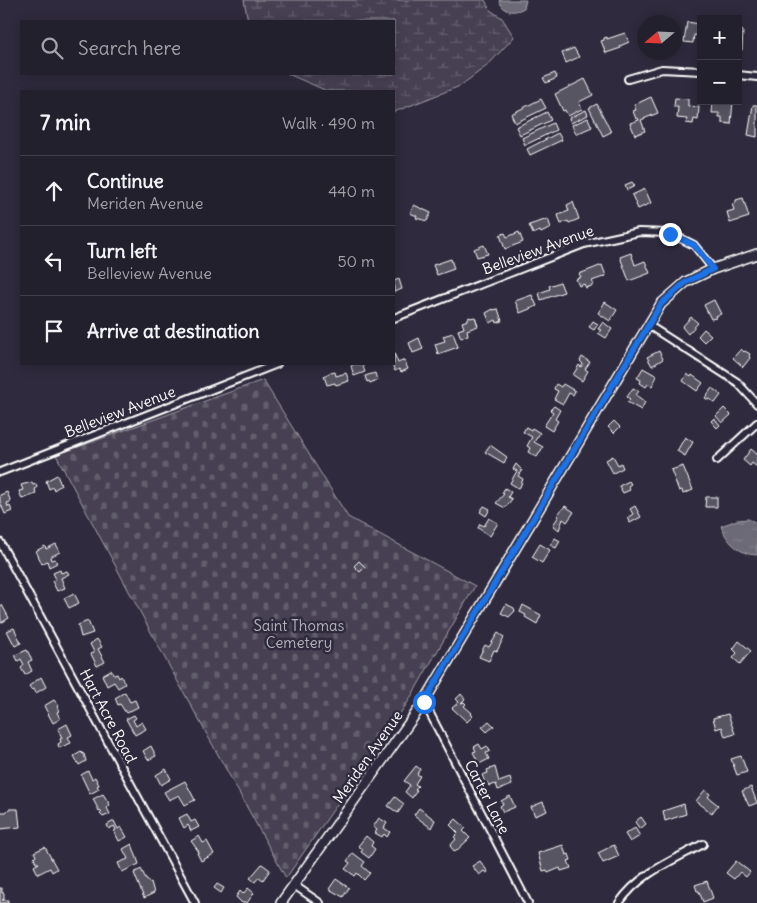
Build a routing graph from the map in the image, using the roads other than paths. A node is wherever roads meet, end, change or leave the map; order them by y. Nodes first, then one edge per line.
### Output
1 (697, 71) edge
2 (742, 75) edge
3 (757, 77) edge
4 (628, 79) dead end
5 (757, 254) edge
6 (713, 269) junction
7 (395, 318) edge
8 (648, 325) junction
9 (274, 365) edge
10 (757, 404) edge
11 (757, 423) edge
12 (717, 460) dead end
13 (0, 472) edge
14 (0, 542) edge
15 (424, 702) junction
16 (703, 844) dead end
17 (294, 885) junction
18 (195, 903) edge
19 (281, 903) edge
20 (320, 903) edge
21 (528, 903) edge
22 (619, 903) edge

1 - 4 street
2 - 3 street
5 - 6 main road, Meriden Avenue
6 - 7 street, Belleview Avenue
6 - 8 main road, Meriden Avenue
8 - 10 street
8 - 15 main road, Meriden Avenue
9 - 13 street, Belleview Avenue
11 - 12 street
14 - 18 street, Hart Acre Road
15 - 17 main road, Meriden Avenue
15 - 21 street, Carter Lane
16 - 22 street
17 - 19 main road, Meriden Avenue
17 - 20 street

